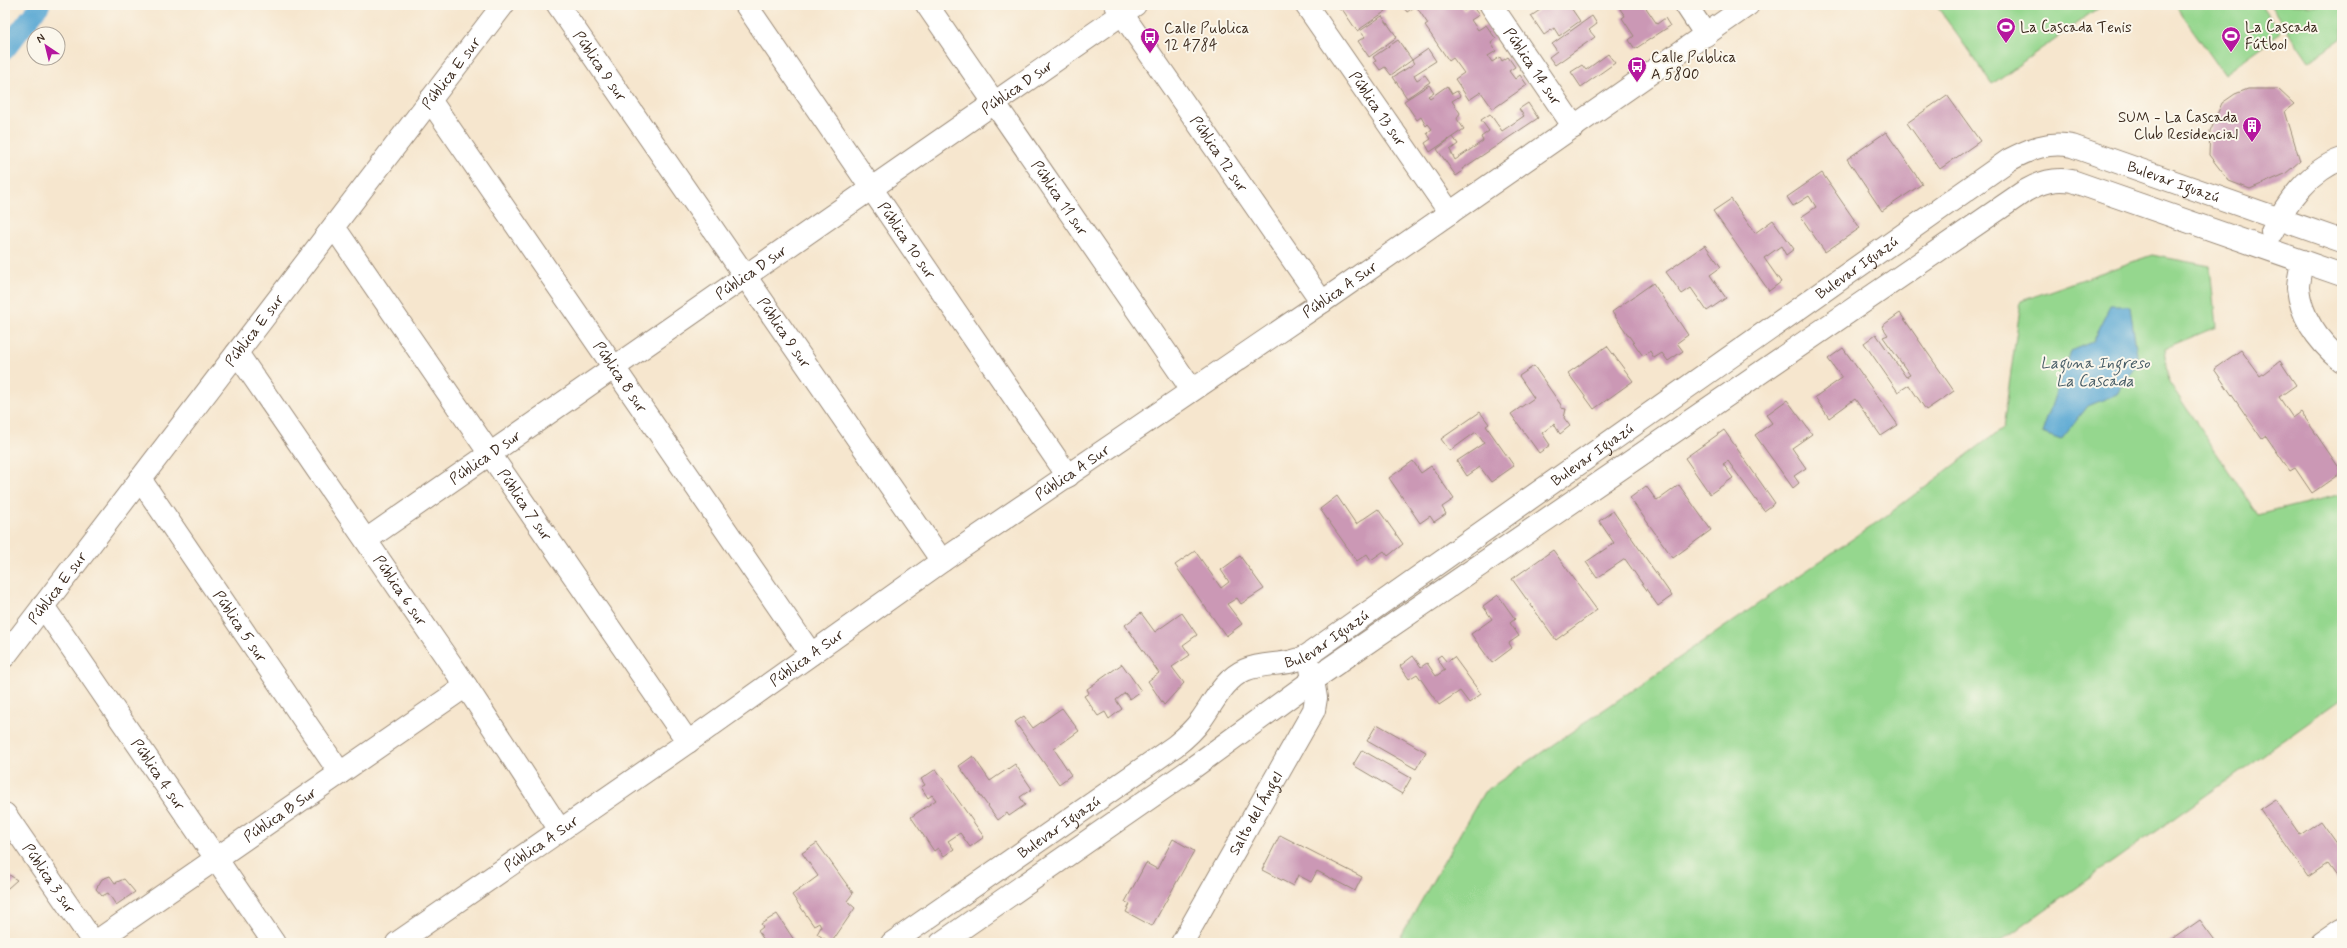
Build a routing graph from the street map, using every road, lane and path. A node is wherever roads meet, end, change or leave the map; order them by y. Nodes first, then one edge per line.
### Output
1 (503, 5) edge
2 (558, 5) edge
3 (746, 5) edge
4 (927, 5) edge
5 (1306, 5) edge
6 (1491, 5) edge
7 (1686, 5) edge
8 (1748, 5) edge
9 (1124, 8) edge
10 (1706, 35) junction
11 (430, 100) junction
12 (995, 103) junction
13 (1574, 126) junction
14 (2342, 159) edge
15 (1982, 179) junction
16 (872, 188) junction
17 (2002, 207) junction
18 (1450, 213) junction
19 (2278, 220) junction
20 (334, 227) junction
21 (2342, 241) edge
22 (2265, 247) junction
23 (2302, 261) junction
24 (2342, 275) edge
25 (745, 276) junction
26 (1322, 302) junction
27 (237, 352) junction
28 (2342, 361) edge
29 (614, 368) junction
30 (1192, 390) junction
31 (1659, 407) junction
32 (1675, 431) junction
33 (490, 453) junction
34 (1068, 476) junction
35 (140, 479) junction
36 (366, 540) junction
37 (942, 561) junction
38 (43, 606) junction
39 (811, 654) junction
40 (1308, 655) junction
41 (5, 656) edge
42 (1314, 679) junction
43 (466, 686) junction
44 (1194, 729) junction
45 (688, 742) junction
46 (1213, 752) junction
47 (340, 773) junction
48 (5, 814) edge
49 (560, 830) junction
50 (216, 859) junction
51 (94, 943) edge
52 (274, 943) edge
53 (397, 943) edge
54 (892, 943) edge
55 (941, 943) edge
56 (1182, 943) edge

1 - 11 street, Pública E sur
2 - 25 street, Pública 9 sur
3 - 16 street, Pública 10 sur
4 - 12 street, Pública 11 sur
5 - 18 street, Pública 13 sur
6 - 13 street, Pública 14 sur
7 - 10 street
8 - 10 street, Pública A Sur
9 - 12 street, Pública D sur
9 - 26 street, Pública 12 sur
10 - 13 street, Pública A Sur
11 - 20 street, Pública E sur
11 - 29 street, Pública 8 sur
12 - 16 street, Pública D sur
12 - 30 street, Pública 11 sur
13 - 18 street, Pública A Sur
14 - 19 street
15 - 17 street
15 - 19 street, Bulevar Iguazú
15 - 31 street, Bulevar Iguazú
16 - 25 street, Pública D sur
16 - 34 street, Pública 10 sur
17 - 22 street, Bulevar Iguazú
17 - 32 street, Bulevar Iguazú
18 - 26 street, Pública A Sur
19 - 21 street, Bulevar Iguazú
19 - 22 street
20 - 27 street, Pública E sur
20 - 33 street, Pública 7 sur
22 - 23 street, Bulevar Iguazú
23 - 24 street, Bulevar Iguazú
23 - 28 street
25 - 29 street, Pública D sur
25 - 37 street, Pública 9 sur
26 - 30 street, Pública A Sur
27 - 35 street, Pública E sur
27 - 36 street, Pública 6 sur
29 - 33 street, Pública D sur
29 - 39 street, Pública 8 sur
30 - 34 street, Pública A Sur
31 - 32 street
31 - 40 street, Bulevar Iguazú
32 - 42 street, Bulevar Iguazú
33 - 36 street, Pública D sur
33 - 45 street, Pública 7 sur
34 - 37 street, Pública A Sur
35 - 38 street, Pública E sur
35 - 47 street, Pública 5 sur
36 - 43 street, Pública 6 sur
37 - 39 street, Pública A Sur
38 - 41 street, Pública E sur
38 - 50 street, Pública 4 sur
39 - 45 street, Pública A Sur
40 - 42 street, Salto del Ángel
40 - 44 street, Bulevar Iguazú
42 - 46 street, Bulevar Iguazú
42 - 56 street, Salto del Ángel
43 - 47 street, Pública B Sur
43 - 49 street, Pública 6 sur
44 - 46 street
44 - 54 street, Bulevar Iguazú
45 - 49 street, Pública A Sur
46 - 55 street, Bulevar Iguazú
47 - 50 street, Pública B Sur
48 - 51 street, Pública 3 sur
49 - 53 street, Pública A Sur
50 - 51 street, Pública B Sur
50 - 52 street, Pública 4 sur

